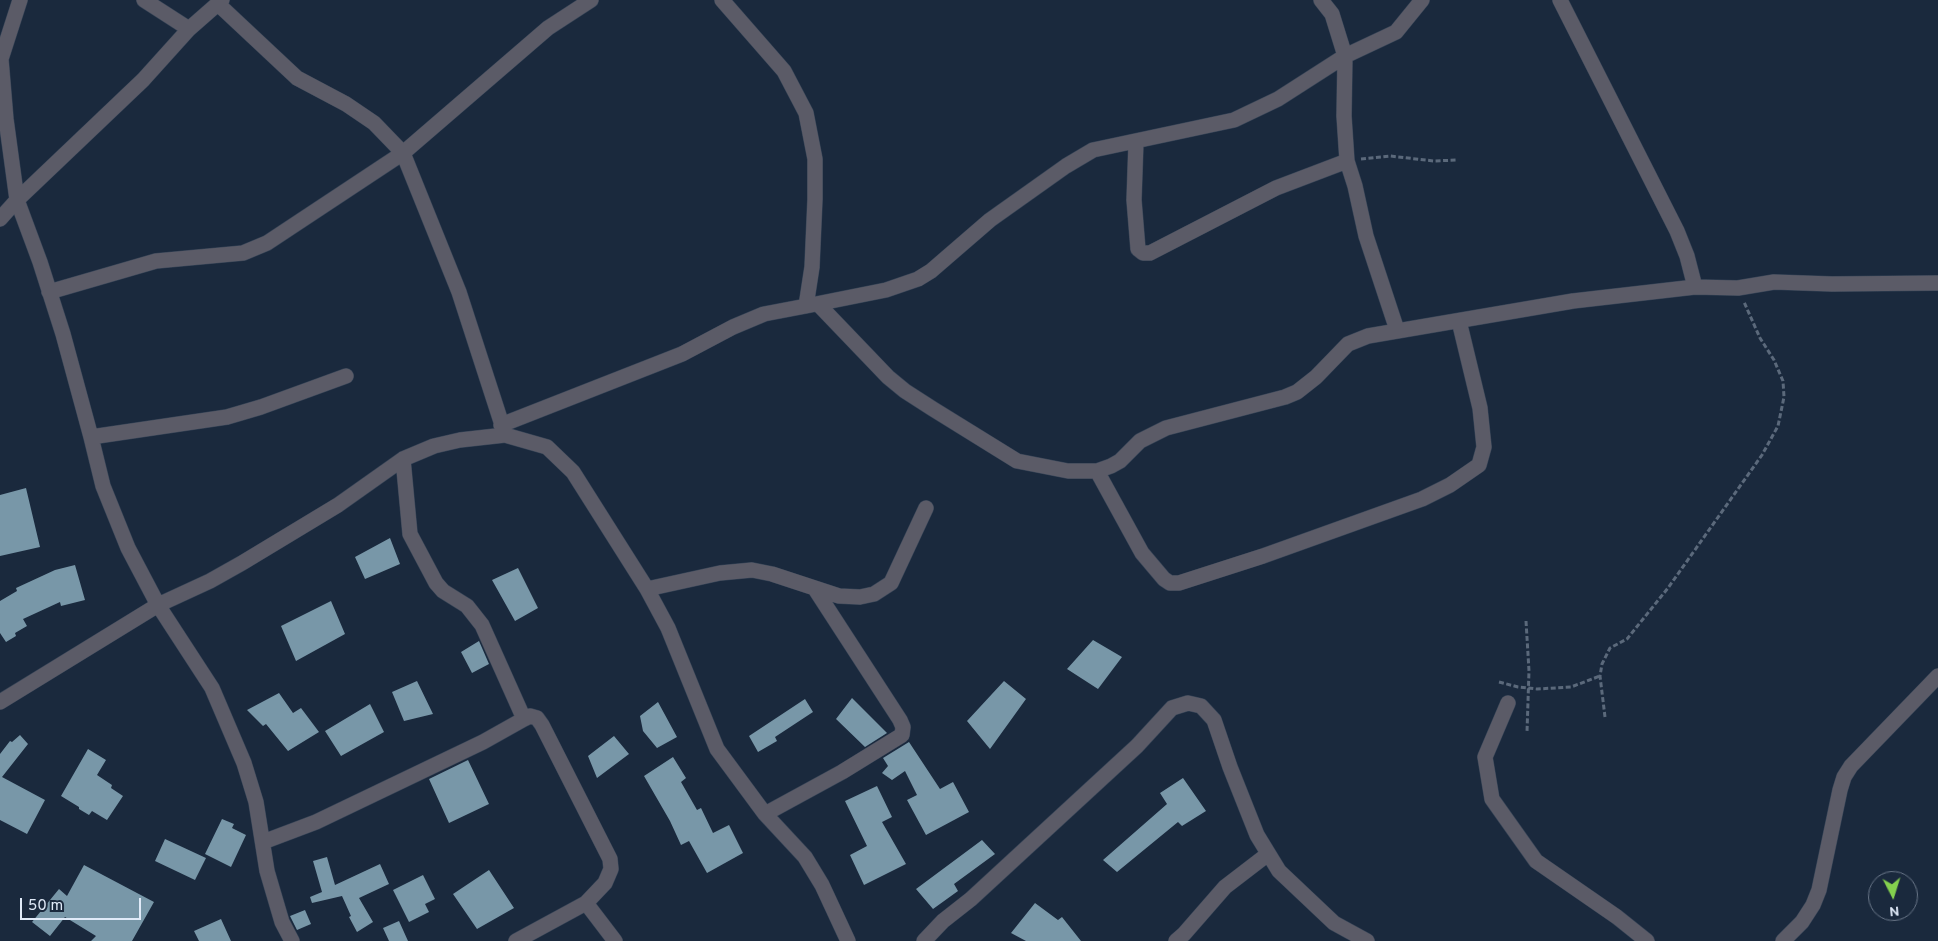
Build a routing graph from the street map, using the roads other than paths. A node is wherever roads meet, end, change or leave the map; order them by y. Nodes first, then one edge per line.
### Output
1 (20, 0) edge
2 (144, 0) edge
3 (591, 0) edge
4 (722, 0) edge
5 (1321, 0) edge
6 (1422, 0) edge
7 (1560, 0) edge
8 (220, 2) edge
9 (189, 29) junction
10 (1345, 56) junction
11 (1136, 142) junction
12 (403, 153) junction
13 (1347, 161) junction
14 (16, 200) junction
15 (0, 219) edge
16 (1938, 283) edge
17 (1696, 287) junction
18 (50, 292) junction
19 (812, 305) junction
20 (1458, 321) junction
21 (1397, 330) junction
22 (346, 376) dead end
23 (503, 430) junction
24 (91, 437) junction
25 (404, 459) junction
26 (1097, 471) junction
27 (926, 508) dead end
28 (647, 588) junction
29 (815, 589) junction
30 (158, 605) junction
31 (1938, 676) edge
32 (0, 702) edge
33 (1508, 703) dead end
34 (524, 719) junction
35 (765, 814) junction
36 (263, 842) junction
37 (1268, 854) junction
38 (586, 904) junction
39 (292, 941) edge
40 (516, 941) edge
41 (615, 941) edge
42 (848, 941) edge
43 (924, 941) edge
44 (1176, 941) edge
45 (1368, 941) edge
46 (1647, 941) edge
47 (1783, 941) edge

1 - 14 street
2 - 9 street
3 - 12 street
4 - 19 street
5 - 10 street
6 - 10 street
7 - 17 street
8 - 9 street
8 - 12 street
9 - 14 street
10 - 11 street
10 - 13 street
11 - 13 street
11 - 19 street
12 - 18 street
12 - 23 street
13 - 21 street
14 - 15 street
14 - 18 street
16 - 17 street
17 - 20 street
18 - 24 street
19 - 23 street
19 - 26 street
20 - 21 street
20 - 26 street
21 - 26 street
22 - 24 street
23 - 25 street
23 - 28 street
24 - 30 street
25 - 30 street
25 - 34 street
27 - 29 street
28 - 29 street
28 - 35 street
29 - 35 street
30 - 32 street
30 - 36 street
31 - 47 street
33 - 46 street
34 - 36 street
34 - 38 street
35 - 42 street
36 - 39 street
37 - 43 street
37 - 44 street
37 - 45 street
38 - 40 street
38 - 41 street

